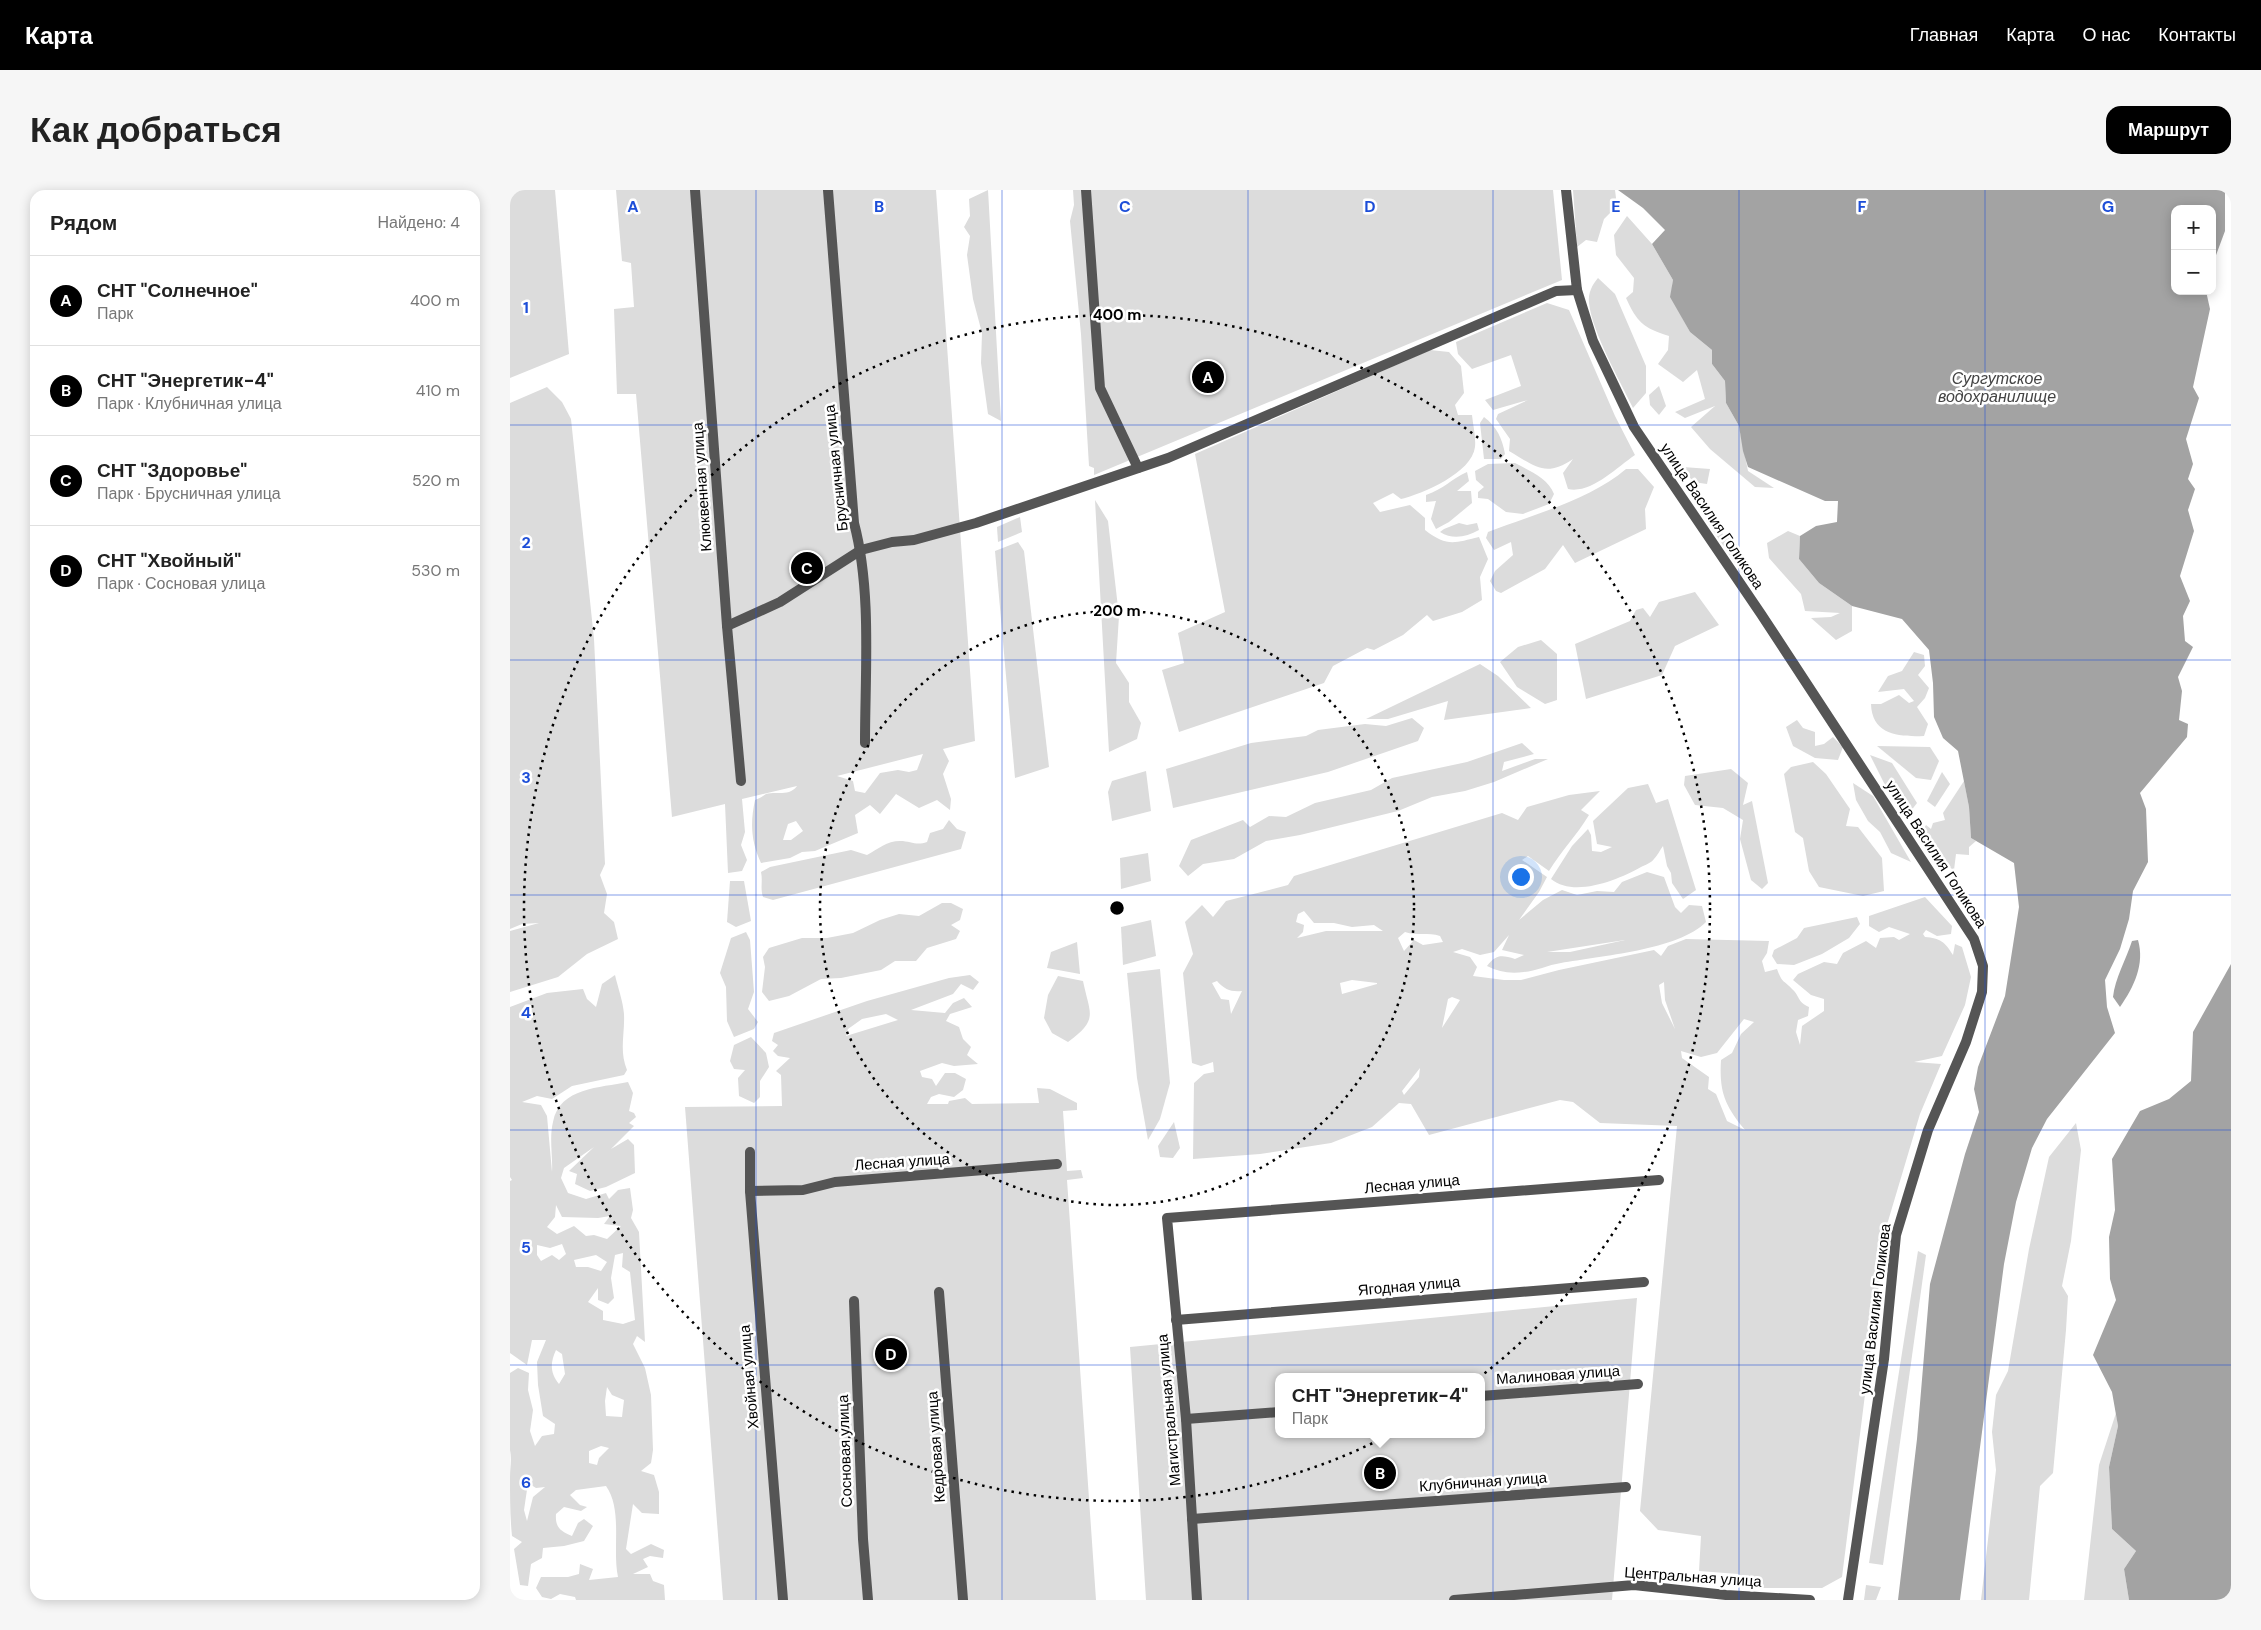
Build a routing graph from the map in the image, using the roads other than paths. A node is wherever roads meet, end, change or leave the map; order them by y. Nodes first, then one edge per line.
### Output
1 (695, 190) edge
2 (828, 190) edge
3 (1086, 190) edge
4 (1566, 190) edge
5 (1577, 290) junction
6 (1138, 468) junction
7 (861, 550) junction
8 (727, 626) junction
9 (865, 743) dead end
10 (742, 781) dead end
11 (750, 1152) dead end
12 (1057, 1164) dead end
13 (1659, 1180) dead end
14 (750, 1191) junction
15 (1167, 1218) joint
16 (1644, 1282) dead end
17 (939, 1292) dead end
18 (854, 1301) dead end
19 (1176, 1320) junction
20 (1638, 1384) dead end
21 (1485, 1396) edge
22 (1275, 1412) edge
23 (1186, 1420) junction
24 (1626, 1487) dead end
25 (1192, 1518) junction
26 (783, 1600) edge
27 (868, 1600) edge
28 (963, 1600) edge
29 (1197, 1600) edge
30 (1454, 1600) edge
31 (1810, 1600) edge
32 (1848, 1600) edge

1 - 8 street, Клюквенная улица
2 - 7 street, Брусничная улица
3 - 6 street
4 - 5 street, улица Василия Голикова
5 - 6 street
5 - 32 street, улица Василия Голикова
6 - 7 street
7 - 8 street
7 - 9 street, Брусничная улица
8 - 10 street, Клюквенная улица
11 - 14 street, Хвойная улица
12 - 14 street, Лесная улица
13 - 15 street, Лесная улица
14 - 26 street, Хвойная улица
15 - 19 street, Магистральная улица
16 - 19 street, Ягодная улица
17 - 28 street, Кедровая улица
18 - 27 street, Сосновая улица
19 - 23 street, Магистральная улица
20 - 21 street, Малиновая улица
22 - 23 street
23 - 25 street, Магистральная улица
24 - 25 street, Клубничная улица
25 - 29 street, Магистральная улица
30 - 31 street, Центральная улица

